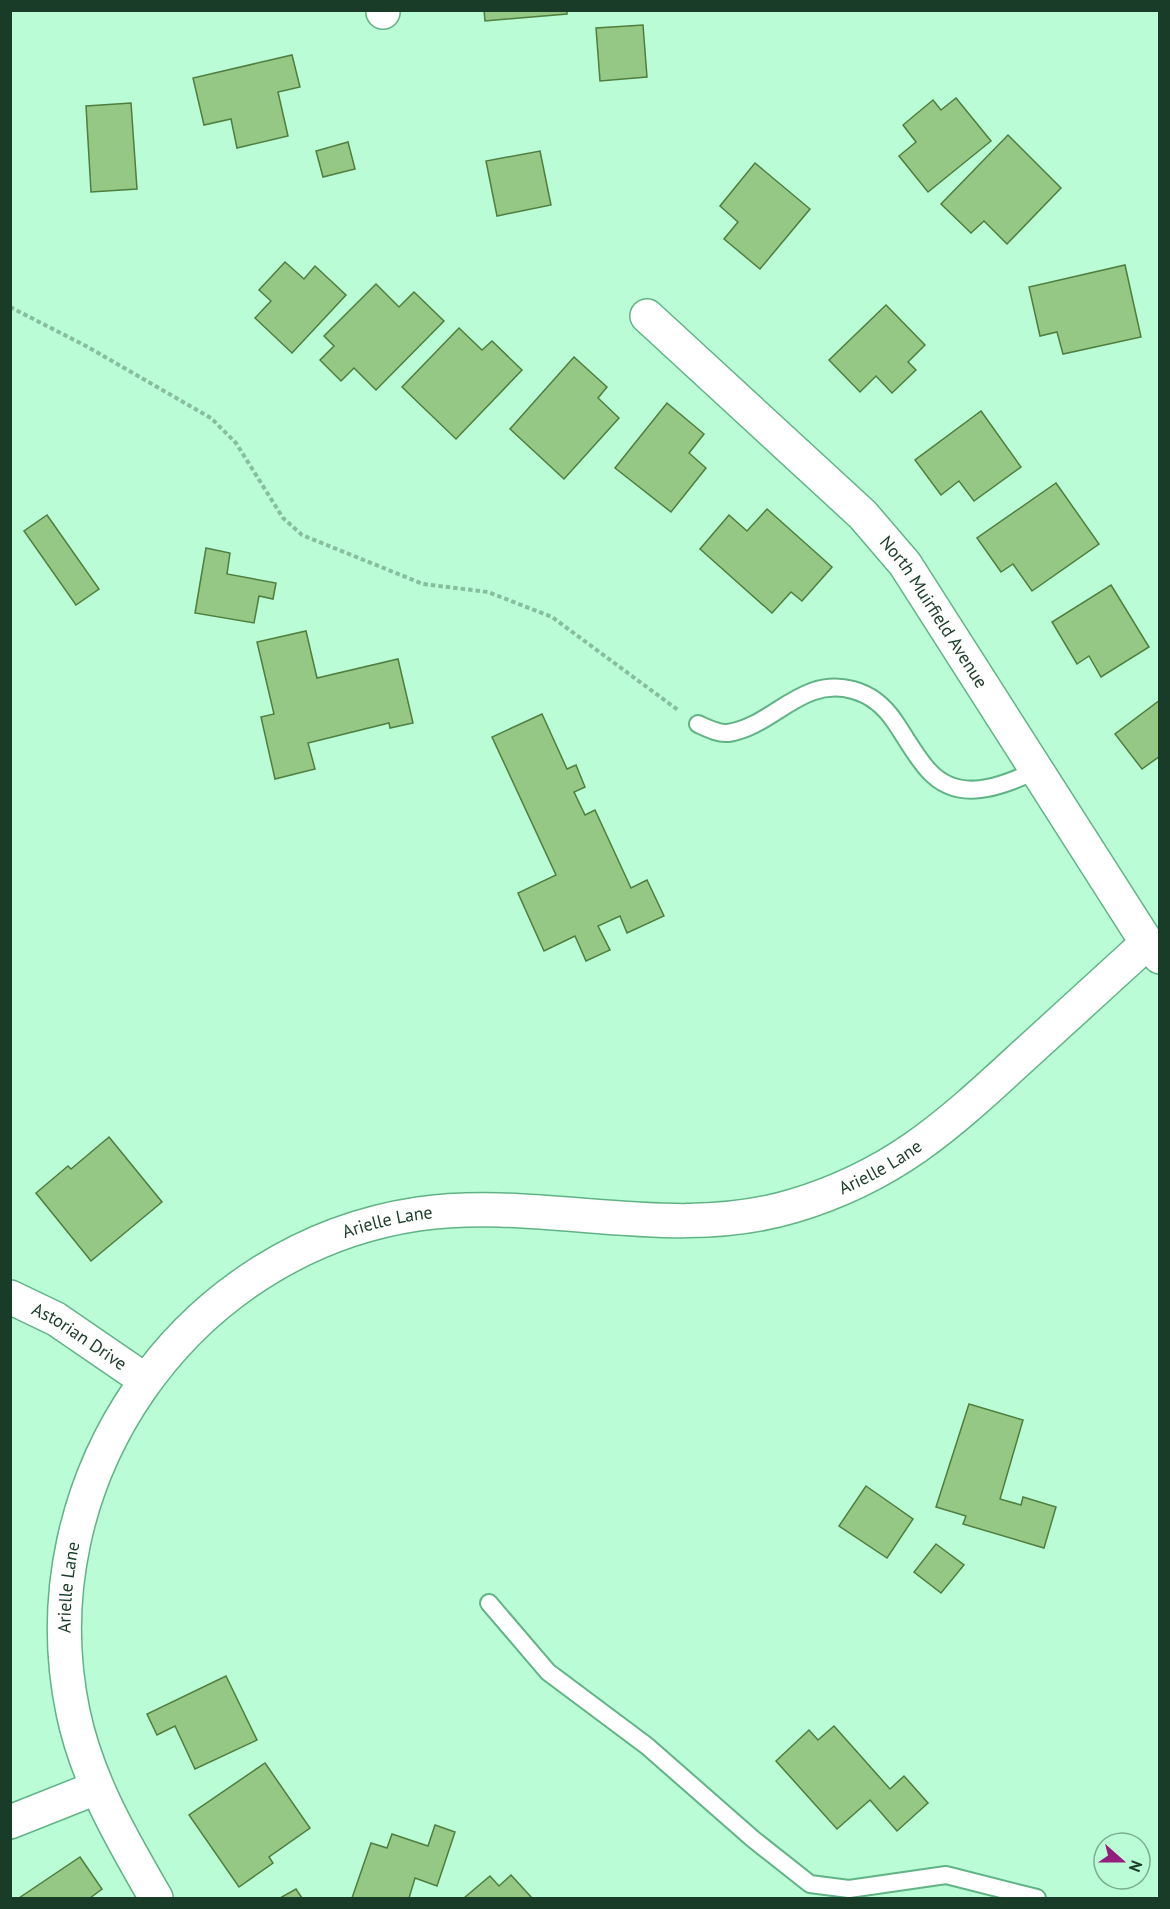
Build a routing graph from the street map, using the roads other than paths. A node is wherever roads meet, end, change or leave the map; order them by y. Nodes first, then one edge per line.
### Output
1 (647, 316) dead end
2 (698, 724) road end
3 (1038, 770) junction
4 (1154, 950) edge
5 (10, 1297) edge
6 (144, 1380) junction
7 (489, 1603) dead end
8 (96, 1788) junction
9 (10, 1822) edge
10 (156, 1899) edge
11 (1037, 1899) edge

1 - 3 street, North Muirfield Avenue
2 - 3 lane
3 - 4 street, North Muirfield Avenue
4 - 6 street, Arielle Lane
5 - 6 street, Astorian Drive
6 - 8 street, Arielle Lane
7 - 11 lane
8 - 9 street
8 - 10 street, Arielle Lane

